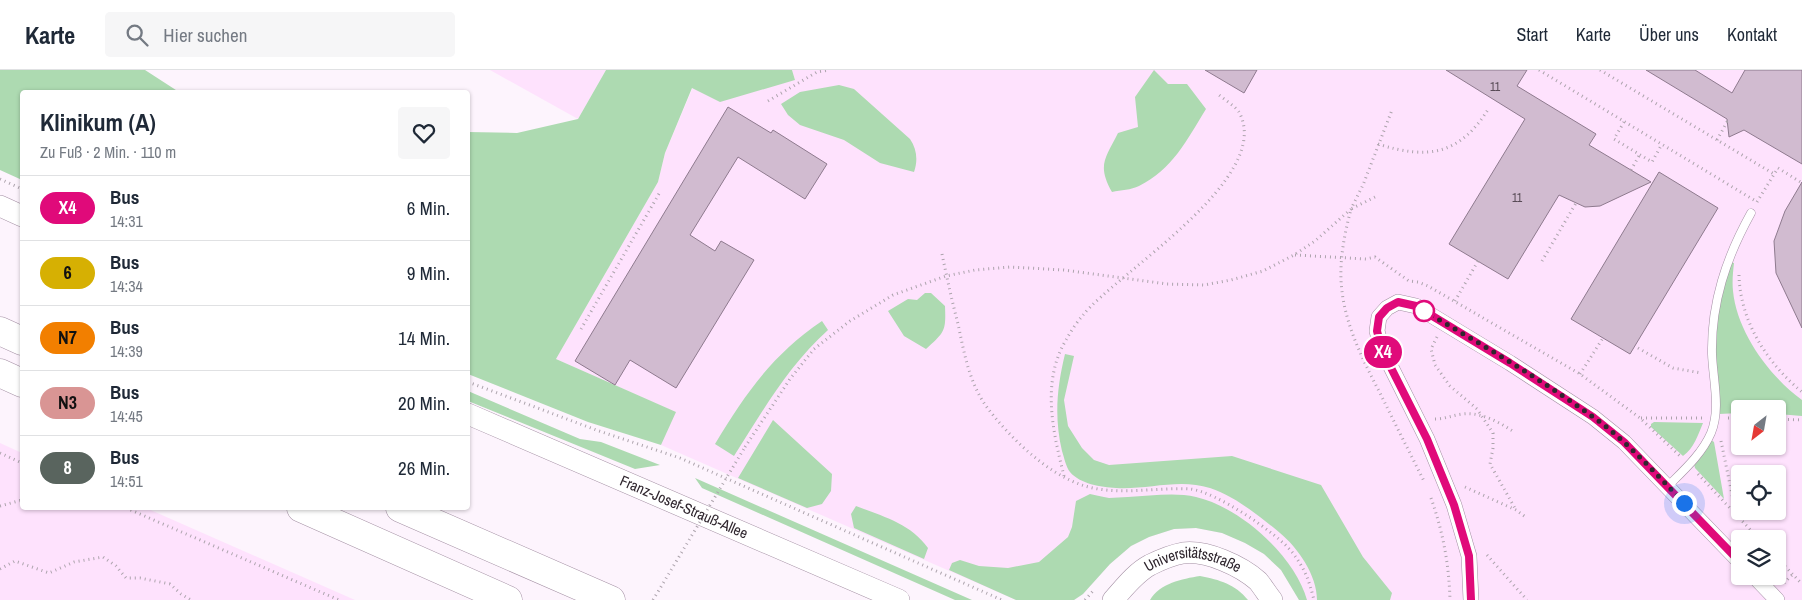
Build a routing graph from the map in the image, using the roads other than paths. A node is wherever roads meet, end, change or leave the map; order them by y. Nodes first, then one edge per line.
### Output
1 (0, 206) edge
2 (1750, 213) road end
3 (20, 215) edge
4 (0, 331) edge
5 (20, 340) edge
6 (0, 373) edge
7 (20, 382) edge
8 (470, 415) edge
9 (1668, 486) junction
10 (306, 510) edge
11 (405, 510) edge
12 (1731, 552) edge
13 (1763, 585) edge
14 (508, 600) edge
15 (611, 600) edge
16 (899, 600) edge
17 (1113, 600) edge
18 (1272, 600) edge
19 (1472, 600) edge
20 (1777, 600) edge

1 - 3 street
2 - 9 lane
4 - 5 highway
6 - 7 highway
8 - 16 street, Franz-Josef-Strauß-Allee
9 - 12 street
9 - 19 street
10 - 14 highway
11 - 15 highway
13 - 20 street
17 - 18 street, Universitätsstraße

